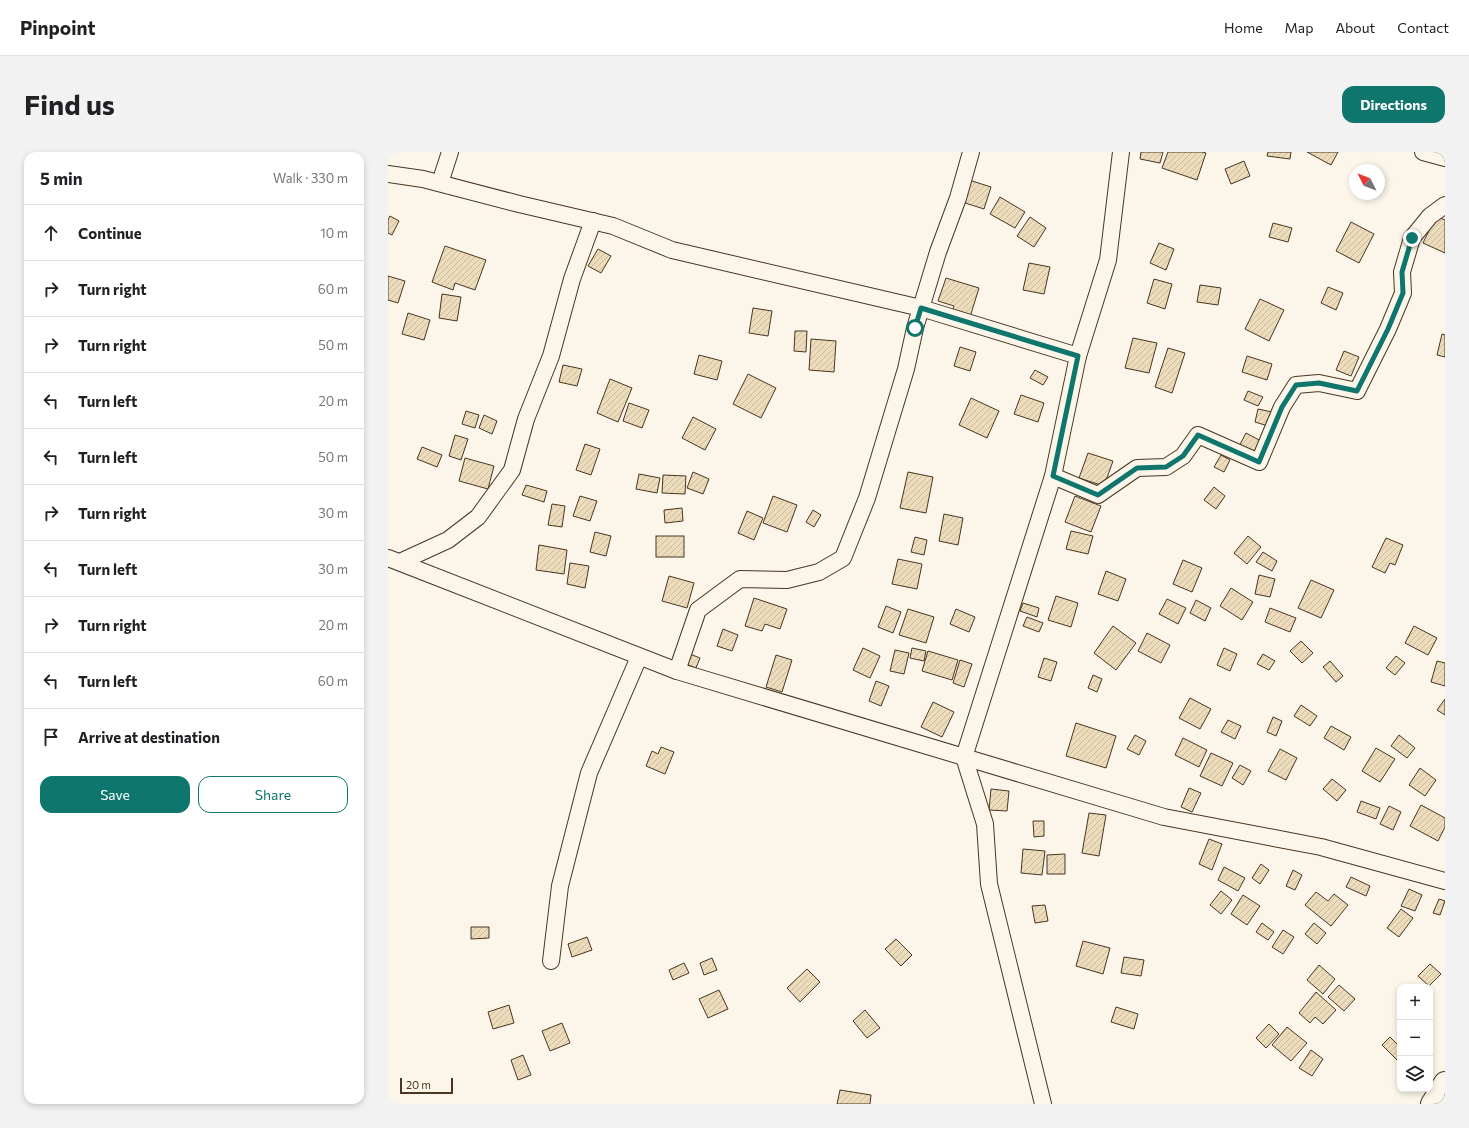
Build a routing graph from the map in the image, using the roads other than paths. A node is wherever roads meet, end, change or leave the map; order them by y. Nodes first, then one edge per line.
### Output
1 (450, 152) edge
2 (971, 152) edge
3 (1121, 152) edge
4 (1423, 152) edge
5 (1445, 158) edge
6 (388, 174) edge
7 (440, 183) junction
8 (1445, 205) edge
9 (592, 221) junction
10 (921, 308) junction
11 (1078, 356) junction
12 (1053, 476) junction
13 (394, 560) edge
14 (639, 657) junction
15 (677, 671) junction
16 (964, 757) junction
17 (1445, 881) edge
18 (551, 961) dead end
19 (1445, 1084) edge
20 (1043, 1104) edge
21 (1432, 1104) edge

1 - 7 street
2 - 10 street
3 - 11 street
4 - 5 street
6 - 7 street
7 - 9 street
8 - 12 street
9 - 10 street
9 - 13 street
10 - 11 street
10 - 15 street
11 - 12 street
12 - 16 street
13 - 14 street
14 - 15 street
14 - 18 street
15 - 16 street
16 - 17 street
16 - 20 street
19 - 21 street

